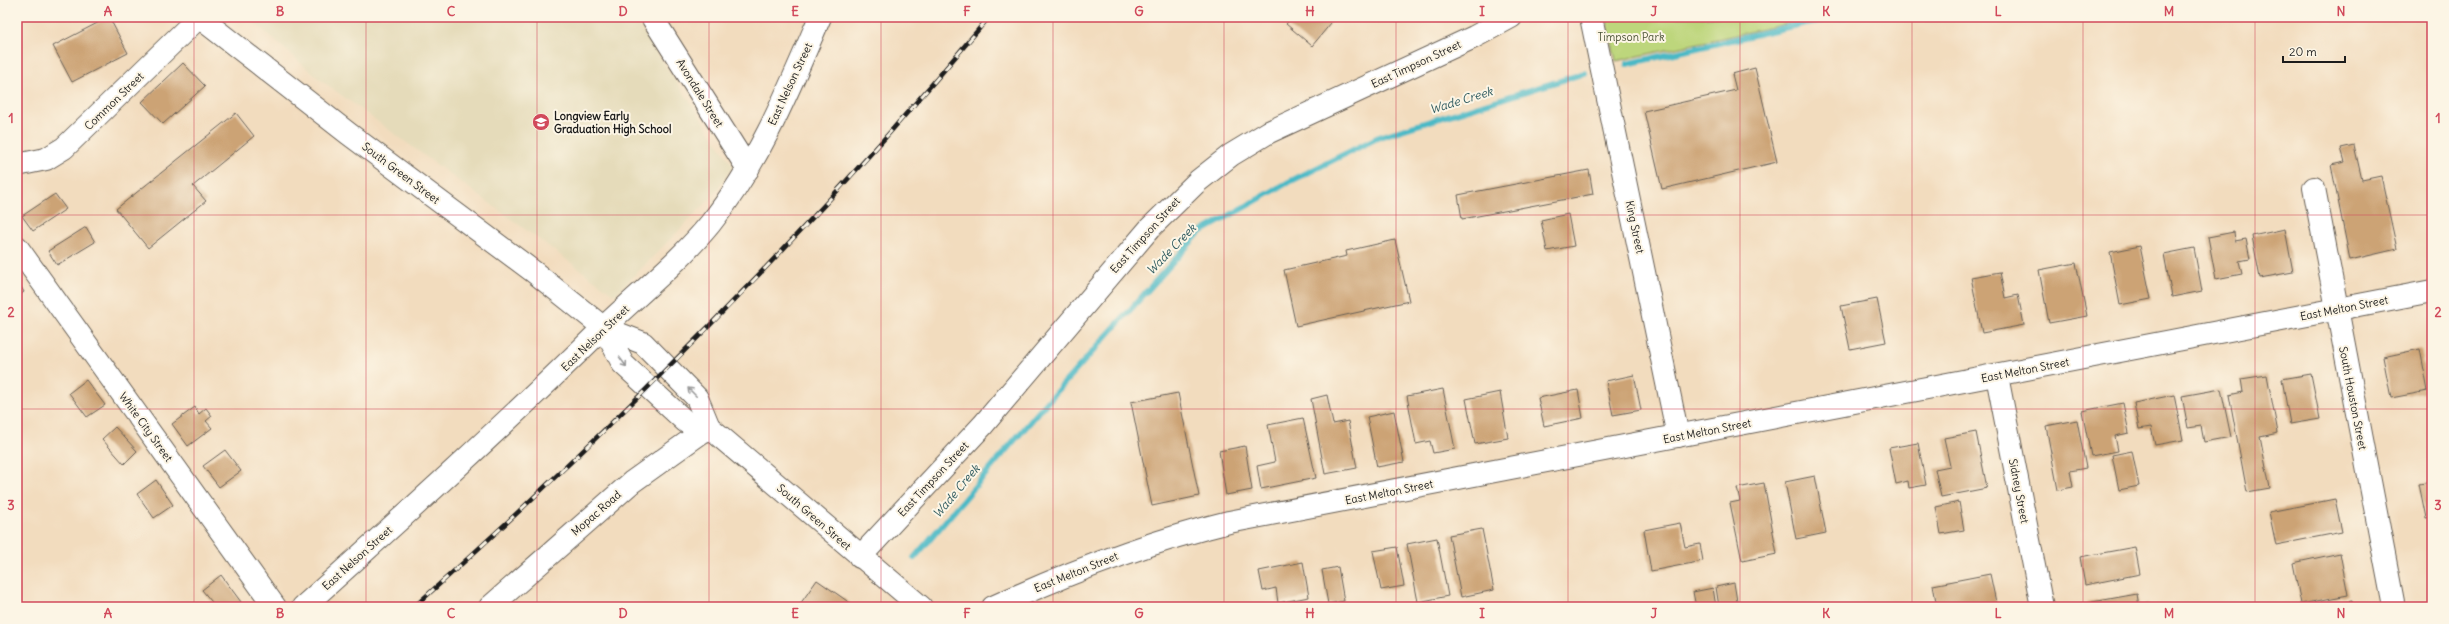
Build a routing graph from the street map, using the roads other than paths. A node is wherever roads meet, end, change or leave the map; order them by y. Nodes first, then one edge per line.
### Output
1 (199, 17) edge
2 (652, 17) edge
3 (820, 17) edge
4 (1511, 17) edge
5 (1591, 17) edge
6 (17, 165) edge
7 (748, 168) junction
8 (2314, 188) dead end
9 (17, 247) edge
10 (2432, 291) edge
11 (2336, 309) junction
12 (604, 328) junction
13 (1997, 376) junction
14 (709, 427) junction
15 (1678, 436) junction
16 (860, 557) junction
17 (275, 607) edge
18 (303, 607) edge
19 (490, 607) edge
20 (921, 607) edge
21 (993, 607) edge
22 (2042, 607) edge
23 (2394, 607) edge

1 - 6 street, Common Street
1 - 12 street, South Green Street
2 - 7 street, Avondale Street
3 - 7 street, East Nelson Street
4 - 16 street, East Timpson Street
5 - 15 street, King Street
7 - 12 street, East Nelson Street
8 - 11 street, South Houston Street
9 - 17 street, White City Street
10 - 11 street, East Melton Street
11 - 13 street, East Melton Street
11 - 23 street, South Houston Street
12 -> 14 street, South Green Street
14 -> 12 street, South Green Street
12 - 18 street, East Nelson Street
13 - 15 street, East Melton Street
13 - 22 street, Sidney Street
14 - 16 street, South Green Street
14 - 19 street, Mopac Road
15 - 21 street, East Melton Street
16 - 20 street, South Green Street

